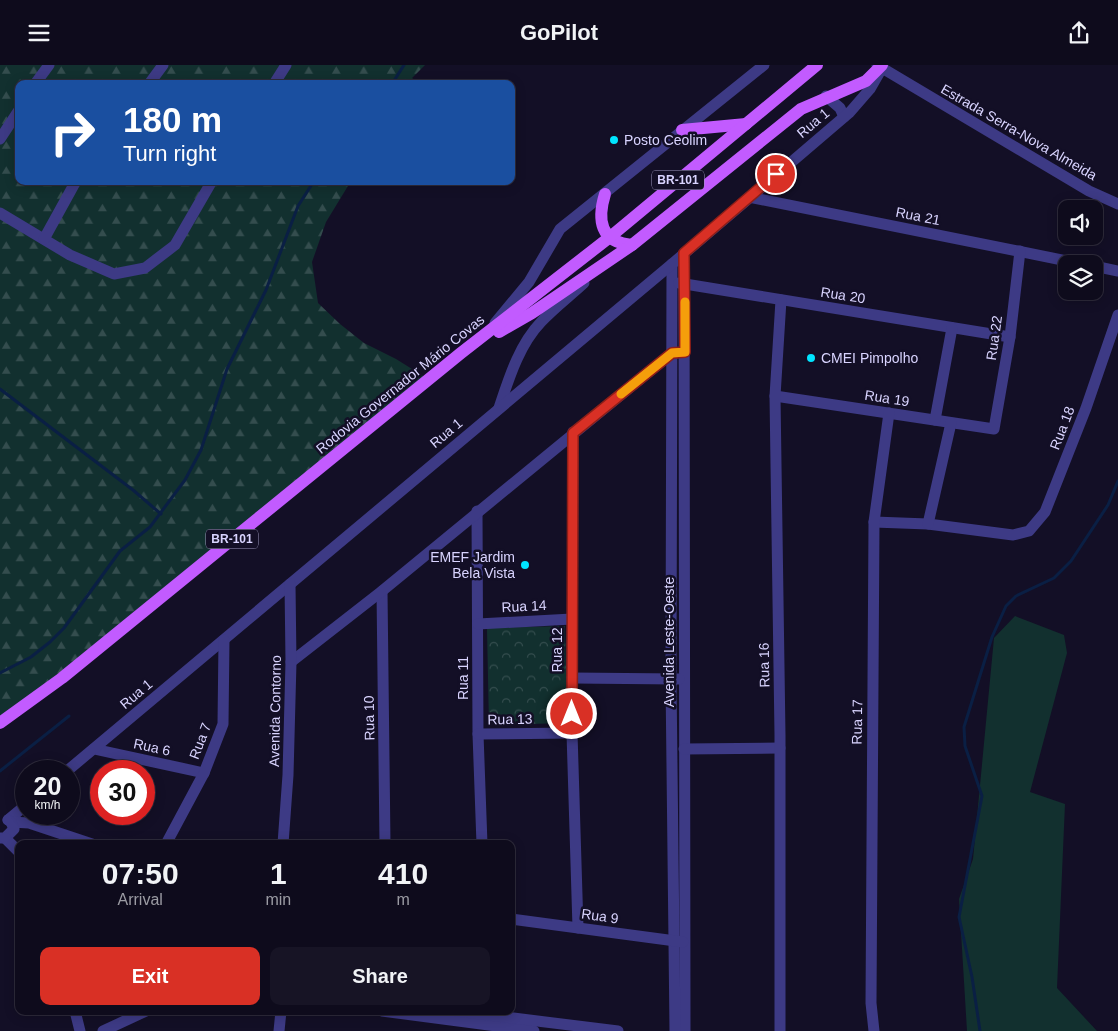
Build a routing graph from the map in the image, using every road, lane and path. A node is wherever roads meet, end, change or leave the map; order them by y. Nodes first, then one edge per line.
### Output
1 (49, 65) edge
2 (163, 65) edge
3 (286, 65) edge
4 (764, 65) edge
5 (817, 65) edge
6 (880, 66) edge
7 (38, 80) edge
8 (151, 80) edge
9 (277, 80) edge
10 (826, 96) junction
11 (15, 115) edge
12 (844, 117) junction
13 (746, 124) junction
14 (682, 131) junction
15 (0, 139) edge
16 (74, 185) edge
17 (210, 185) edge
18 (605, 194) junction
19 (749, 197) junction
20 (1118, 204) edge
21 (0, 213) edge
22 (610, 237) junction
23 (44, 239) junction
24 (632, 245) junction
25 (1020, 251) junction
26 (684, 253) junction
27 (1058, 259) edge
28 (672, 264) junction
29 (604, 265) junction
30 (1103, 268) edge
31 (1118, 271) edge
32 (672, 282) junction
33 (685, 284) junction
34 (781, 300) junction
35 (1118, 315) edge
36 (952, 327) junction
37 (484, 335) junction
38 (1010, 337) junction
39 (685, 352) junction
40 (462, 353) junction
41 (672, 353) junction
42 (775, 396) junction
43 (498, 409) junction
44 (889, 413) junction
45 (935, 421) junction
46 (951, 423) junction
47 (994, 429) joint
48 (573, 433) junction
49 (477, 511) junction
50 (874, 522) junction
51 (928, 523) junction
52 (290, 584) junction
53 (382, 591) junction
54 (572, 619) junction
55 (478, 623) junction
56 (224, 640) junction
57 (291, 662) junction
58 (572, 678) junction
59 (677, 679) junction
60 (0, 723) edge
61 (572, 733) junction
62 (478, 734) junction
63 (780, 748) junction
64 (94, 749) junction
65 (684, 749) junction
66 (80, 760) edge
67 (204, 773) junction
68 (15, 819) edge
69 (7, 829) edge
70 (79, 840) edge
71 (168, 840) edge
72 (283, 840) edge
73 (385, 840) edge
74 (482, 840) edge
75 (15, 844) edge
76 (515, 920) edge
77 (578, 928) junction
78 (680, 942) junction
79 (77, 1015) edge
80 (137, 1015) edge
81 (281, 1015) edge
82 (412, 1015) edge
83 (489, 1015) edge
84 (80, 1031) edge
85 (103, 1031) edge
86 (280, 1031) edge
87 (534, 1031) edge
88 (618, 1031) edge
89 (675, 1031) edge
90 (685, 1031) edge
91 (780, 1031) edge
92 (874, 1031) edge

1 - 7 street
2 - 8 street
3 - 9 street
4 - 14 street
5 - 13 main road, Rodovia Governador Mário Covas / BR-101
6 - 10 main road
6 - 12 street, Rua 1
6 - 20 street, Estrada Serra-Nova Almeida
10 - 12 street, Rua 1
10 - 24 main road
11 - 15 street
12 - 19 street, Rua 1
13 - 14 main road
13 - 22 main road, Rodovia Governador Mário Covas / BR-101
14 - 18 street
16 - 23 street
17 - 23 street
18 - 22 main road
18 - 37 street
19 - 25 street, Rua 21
19 - 26 street, Rua 1
21 - 23 street
22 - 24 main road
22 - 37 main road, Rodovia Governador Mário Covas / BR-101
24 - 29 main road
25 - 27 street, Rua 21
25 - 38 street, Rua 22
26 - 28 street, Rua 1
26 - 33 street, Avenida Leste-Oeste
28 - 32 street, Avenida Leste-Oeste
28 - 43 street, Rua 1
29 - 40 main road
29 - 43 street
30 - 31 street
32 - 33 street, Rua 20
32 - 41 street, Avenida Leste-Oeste
33 - 34 street, Rua 20
33 - 39 street, Avenida Leste-Oeste
34 - 36 street, Rua 20
34 - 42 street, Rua 16
35 - 51 street, Rua 18
36 - 38 street, Rua 20
36 - 45 street
37 - 40 main road, Rodovia Governador Mário Covas / BR-101
38 - 47 street, Rua 22
39 - 41 street
39 - 59 street, Avenida Leste-Oeste
40 - 60 main road, Rodovia Governador Mário Covas / BR-101
41 - 48 street
41 - 59 street, Avenida Leste-Oeste
42 - 44 street, Rua 19
42 - 63 street, Rua 16
43 - 52 street, Rua 1
44 - 45 street, Rua 19
44 - 50 street, Rua 17
45 - 46 street, Rua 19
46 - 47 street, Rua 19
46 - 51 street
48 - 49 street
48 - 54 street, Rua 12
49 - 53 street
49 - 55 street, Rua 11
50 - 51 street
50 - 92 street, Rua 17
52 - 56 street, Rua 1
52 - 57 street, Avenida Contorno
53 - 57 street
53 - 73 street, Rua 10
54 - 55 street, Rua 14
54 - 58 street, Rua 12
55 - 62 street, Rua 11
56 - 64 street, Rua 1
56 - 67 street, Rua 7
57 - 72 street, Avenida Contorno
58 - 59 street
58 - 61 street, Rua 12
59 - 65 street, Avenida Leste-Oeste
59 - 78 street, Avenida Leste-Oeste
61 - 62 street, Rua 13
61 - 77 street, Rua 12
62 - 74 street, Rua 11
63 - 65 street
63 - 91 street, Rua 16
64 - 66 street, Rua 1
64 - 67 street, Rua 6
65 - 78 street, Avenida Leste-Oeste
67 - 71 street, Rua 7
68 - 69 street
69 - 70 street
69 - 75 street
76 - 77 street, Rua 9
77 - 78 street, Rua 9
78 - 89 street, Avenida Leste-Oeste
78 - 90 street, Avenida Leste-Oeste
79 - 84 street
80 - 85 street
81 - 86 street
82 - 87 street
83 - 88 street

